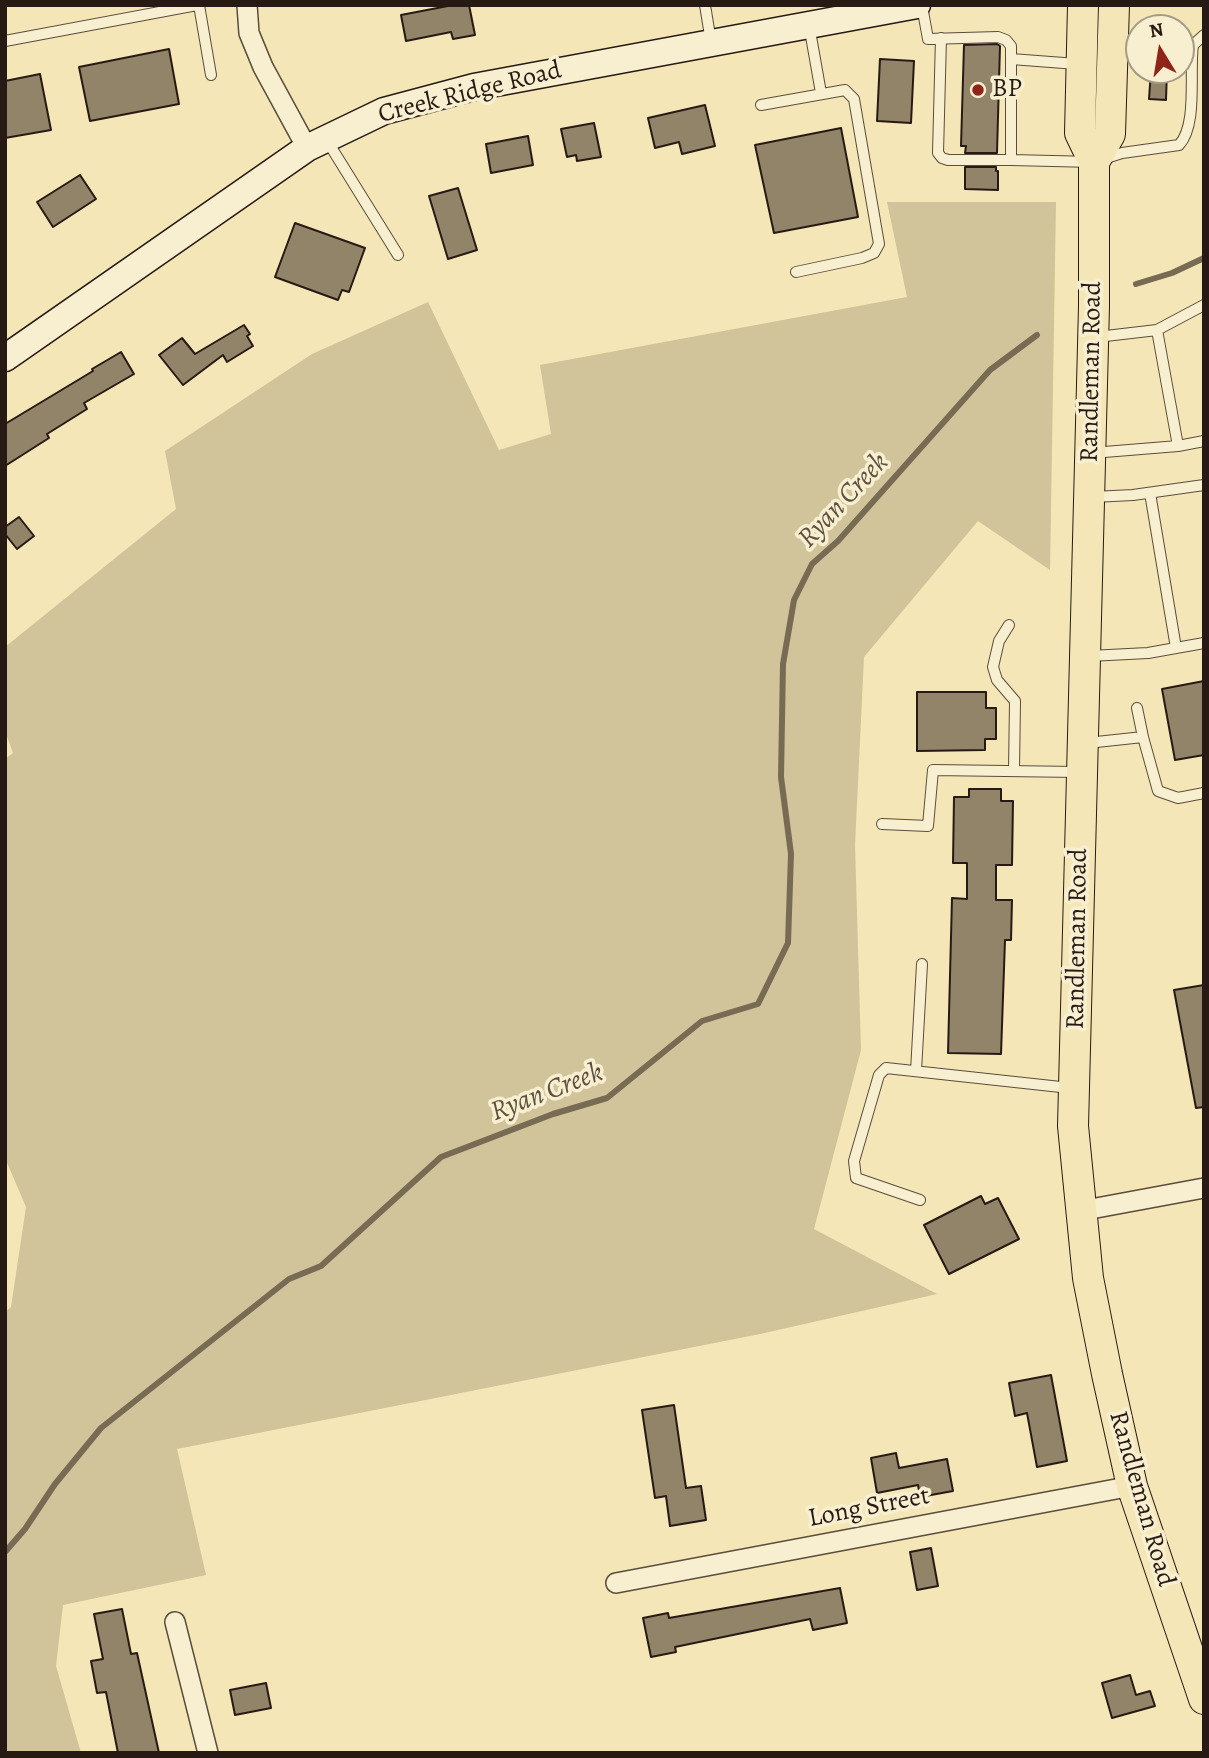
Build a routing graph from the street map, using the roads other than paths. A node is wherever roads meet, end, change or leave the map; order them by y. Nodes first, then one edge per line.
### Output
1 (198, 5) edge
2 (247, 5) edge
3 (705, 5) edge
4 (920, 5) edge
5 (1083, 5) edge
6 (1114, 5) edge
7 (821, 17) edge
8 (1204, 35) edge
9 (942, 38) junction
10 (5, 41) edge
11 (711, 42) junction
12 (1011, 59) junction
13 (1082, 65) junction
14 (211, 75) dead end
15 (821, 93) junction
16 (761, 105) dead end
17 (317, 143) junction
18 (1011, 160) junction
19 (1094, 162) junction
20 (398, 255) dead end
21 (796, 272) dead end
22 (1204, 305) edge
23 (1157, 330) junction
24 (1093, 337) junction
25 (5, 358) edge
26 (1204, 441) edge
27 (1178, 446) junction
28 (1090, 454) junction
29 (1203, 487) edge
30 (1150, 493) junction
31 (1089, 497) junction
32 (1009, 625) dead end
33 (1204, 643) edge
34 (1176, 648) junction
35 (1085, 656) junction
36 (1137, 708) dead end
37 (1143, 737) junction
38 (1083, 758) junction
39 (1014, 770) junction
40 (1204, 793) edge
41 (882, 824) dead end
42 (922, 964) dead end
43 (916, 1071) junction
44 (1074, 1089) junction
45 (1204, 1188) edge
46 (920, 1200) dead end
47 (1080, 1211) junction
48 (1132, 1486) junction
49 (616, 1583) dead end
50 (175, 1622) dead end
51 (1204, 1699) edge
52 (208, 1753) edge

1 - 10 lane
1 - 14 lane
2 - 17 street
3 - 11 lane
4 - 7 main road, Creek Ridge Road
4 - 9 lane
5 - 13 main road, Randleman Road
6 - 19 main road, Randleman Road
7 - 11 main road, Creek Ridge Road
7 - 15 lane
8 - 19 lane
9 - 12 lane
9 - 18 lane
11 - 17 main road, Creek Ridge Road
12 - 13 lane
12 - 18 lane
13 - 19 main road, Randleman Road
15 - 16 lane
15 - 21 lane
17 - 20 lane
17 - 25 main road, Creek Ridge Road
18 - 19 lane
19 - 24 main road, Randleman Road
22 - 23 lane
23 - 24 lane
23 - 27 lane
24 - 28 main road, Randleman Road
26 - 27 lane
27 - 28 lane
28 - 31 main road, Randleman Road
29 - 30 lane
30 - 31 lane
30 - 34 lane
31 - 35 main road, Randleman Road
32 - 39 lane
33 - 34 lane
34 - 35 lane
35 - 38 main road, Randleman Road
36 - 37 lane
37 - 38 lane
37 - 40 lane
38 - 39 lane
38 - 44 main road, Randleman Road
39 - 41 lane
42 - 43 lane
43 - 44 lane
43 - 46 lane
44 - 47 main road, Randleman Road
45 - 47 street
47 - 48 main road, Randleman Road
48 - 49 street, Long Street
48 - 51 main road, Randleman Road
50 - 52 street

